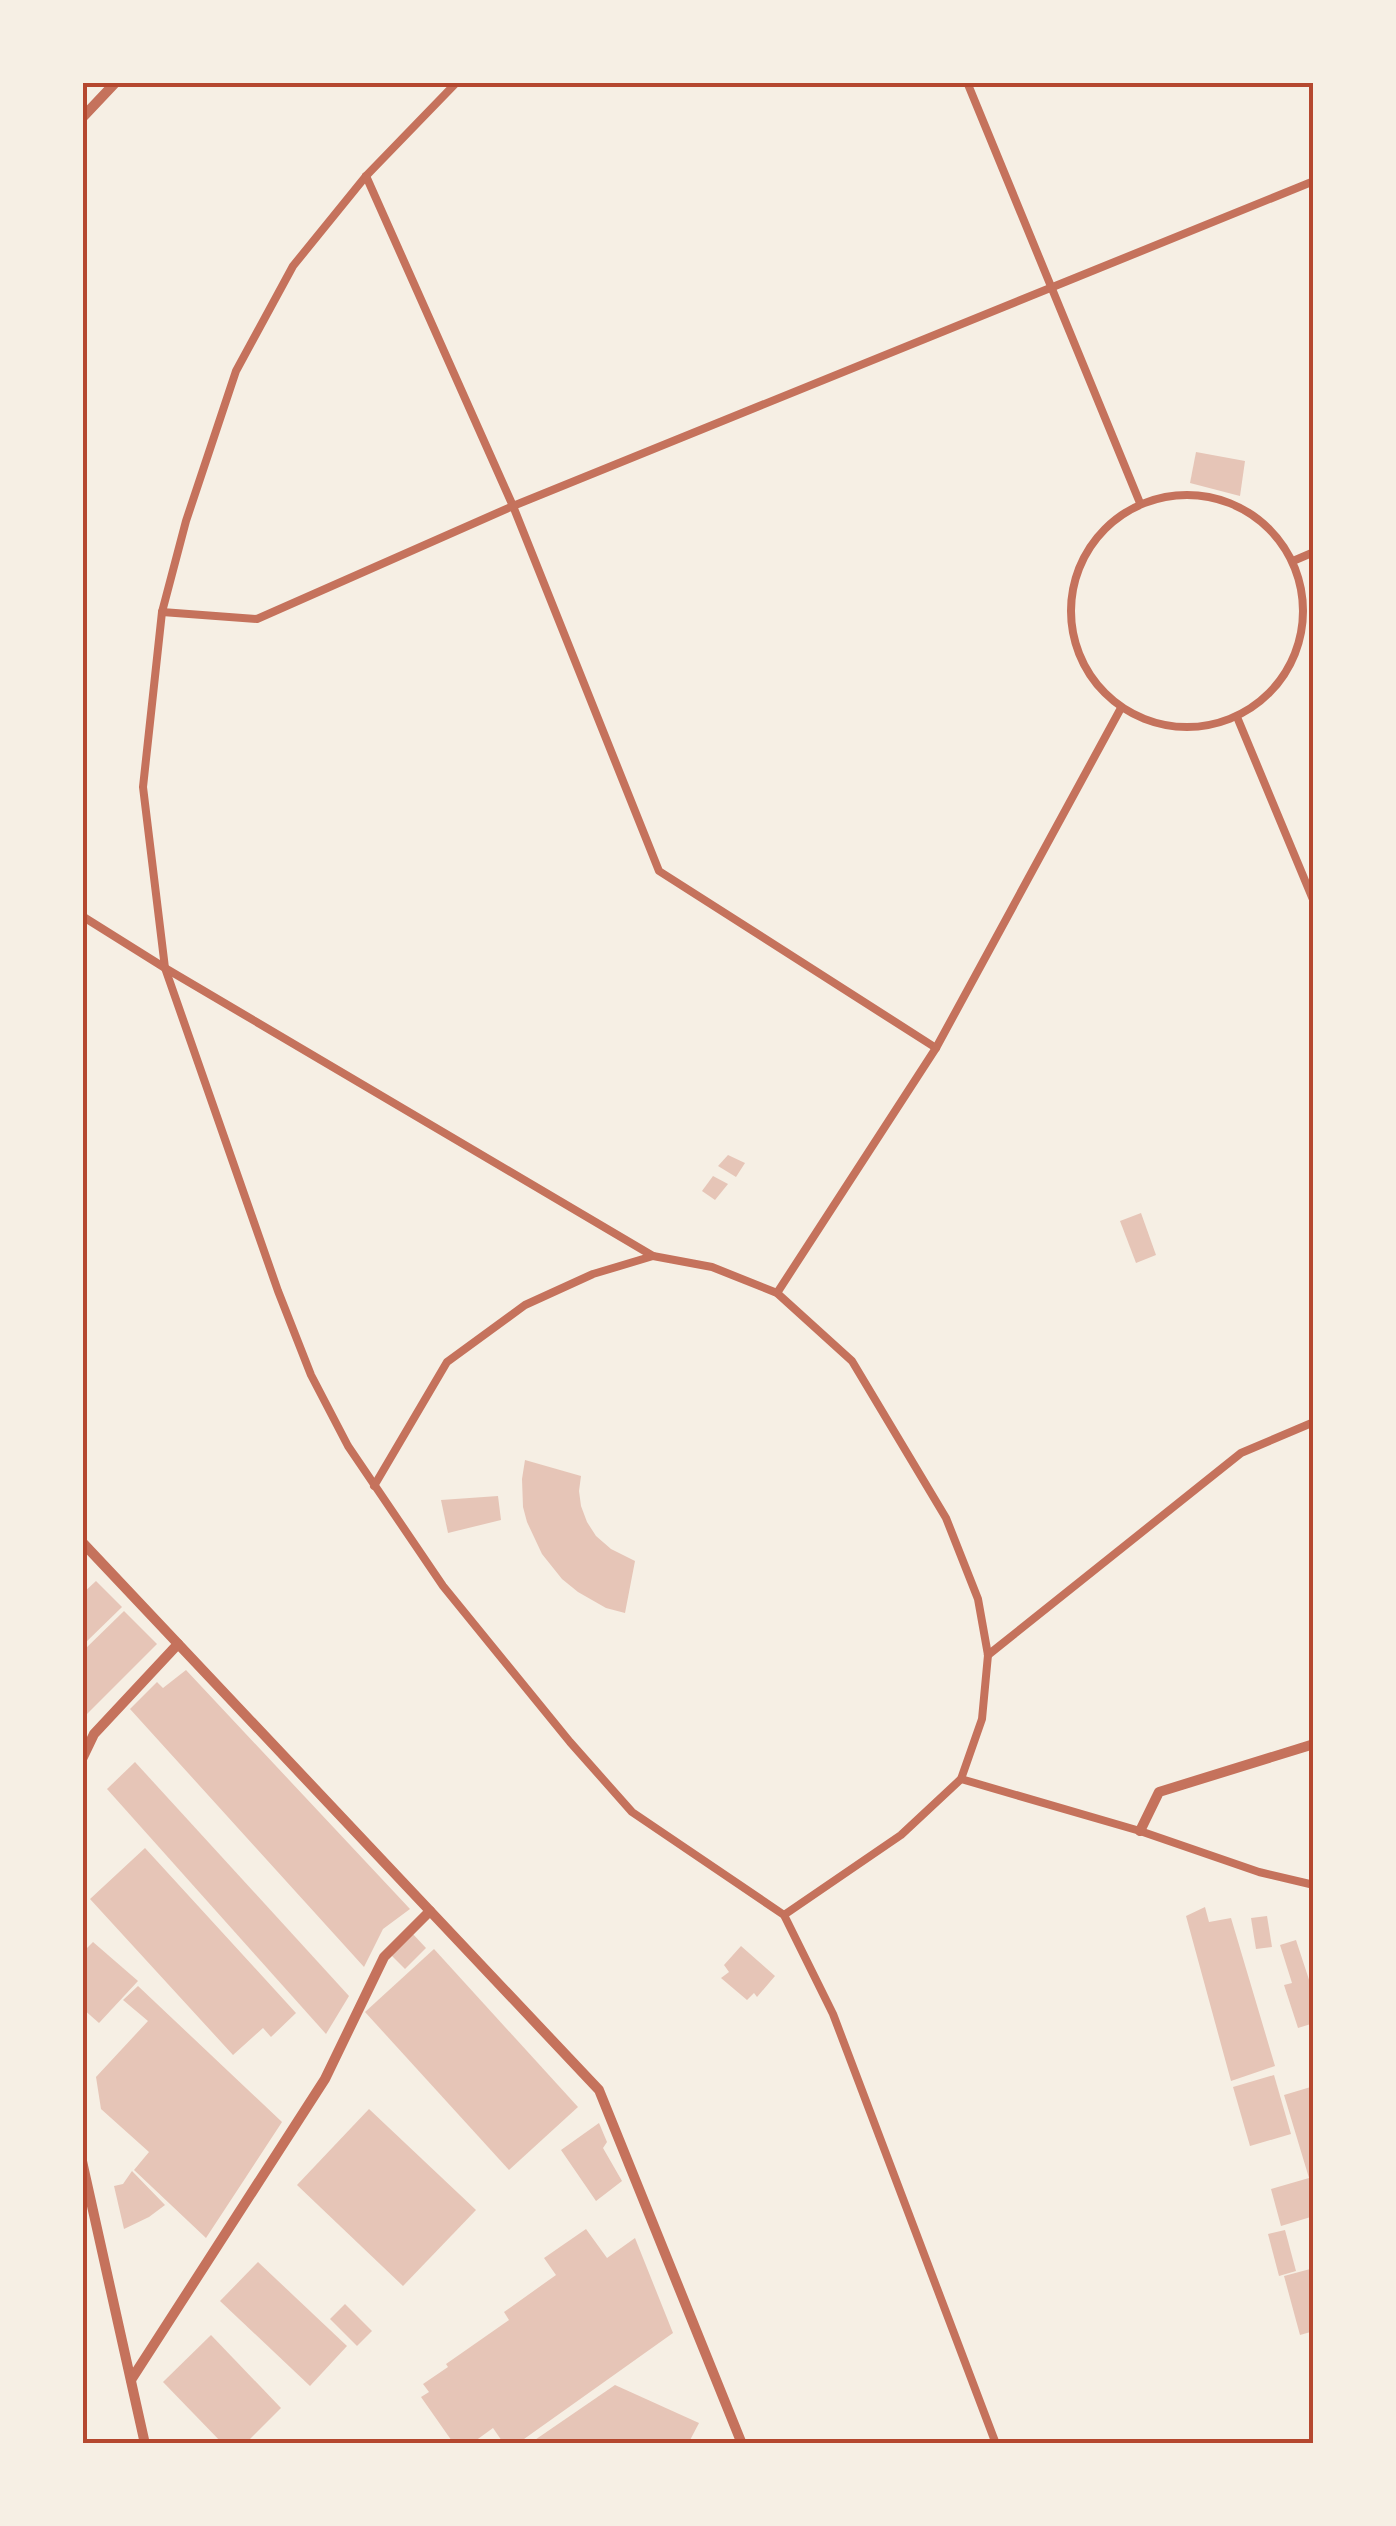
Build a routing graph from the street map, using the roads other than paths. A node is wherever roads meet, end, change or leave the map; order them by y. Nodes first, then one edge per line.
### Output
1 (116, 82) edge
2 (456, 82) edge
3 (967, 82) edge
4 (82, 118) edge
5 (366, 176) junction
6 (1314, 181) edge
7 (1052, 288) junction
8 (1140, 503) junction
9 (513, 506) junction
10 (1314, 552) edge
11 (1293, 561) junction
12 (162, 612) junction
13 (1121, 708) junction
14 (1236, 718) junction
15 (1314, 902) edge
16 (82, 916) edge
17 (165, 968) junction
18 (936, 1048) junction
19 (653, 1256) junction
20 (776, 1293) junction
21 (1314, 1422) edge
22 (374, 1486) junction
23 (82, 1542) edge
24 (178, 1644) junction
25 (988, 1655) junction
26 (1314, 1744) edge
27 (82, 1759) edge
28 (961, 1779) junction
29 (1140, 1830) junction
30 (1314, 1885) edge
31 (430, 1911) junction
32 (784, 1915) junction
33 (82, 2162) edge
34 (131, 2380) junction
35 (145, 2444) edge
36 (742, 2444) edge
37 (996, 2444) edge

1 - 4 street
2 - 5 lane
3 - 7 lane
5 - 9 lane
5 - 12 lane
6 - 7 lane
7 - 8 lane
7 - 9 lane
8 - 11 lane
8 - 13 lane
9 - 12 lane
9 - 18 lane
10 - 11 lane
11 - 14 lane
12 - 17 lane
13 - 14 lane
13 - 18 lane
14 - 15 lane
16 - 17 lane
17 - 19 lane
17 - 22 lane
18 - 20 lane
19 - 20 lane
19 - 22 lane
20 - 25 lane
21 - 25 lane
22 - 32 lane
23 - 24 street
24 - 27 street
24 - 31 street
25 - 28 lane
26 - 29 street
28 - 29 lane
28 - 32 lane
29 - 30 lane
31 - 34 street
31 - 36 street
32 - 37 lane
33 - 34 street
34 - 35 street

